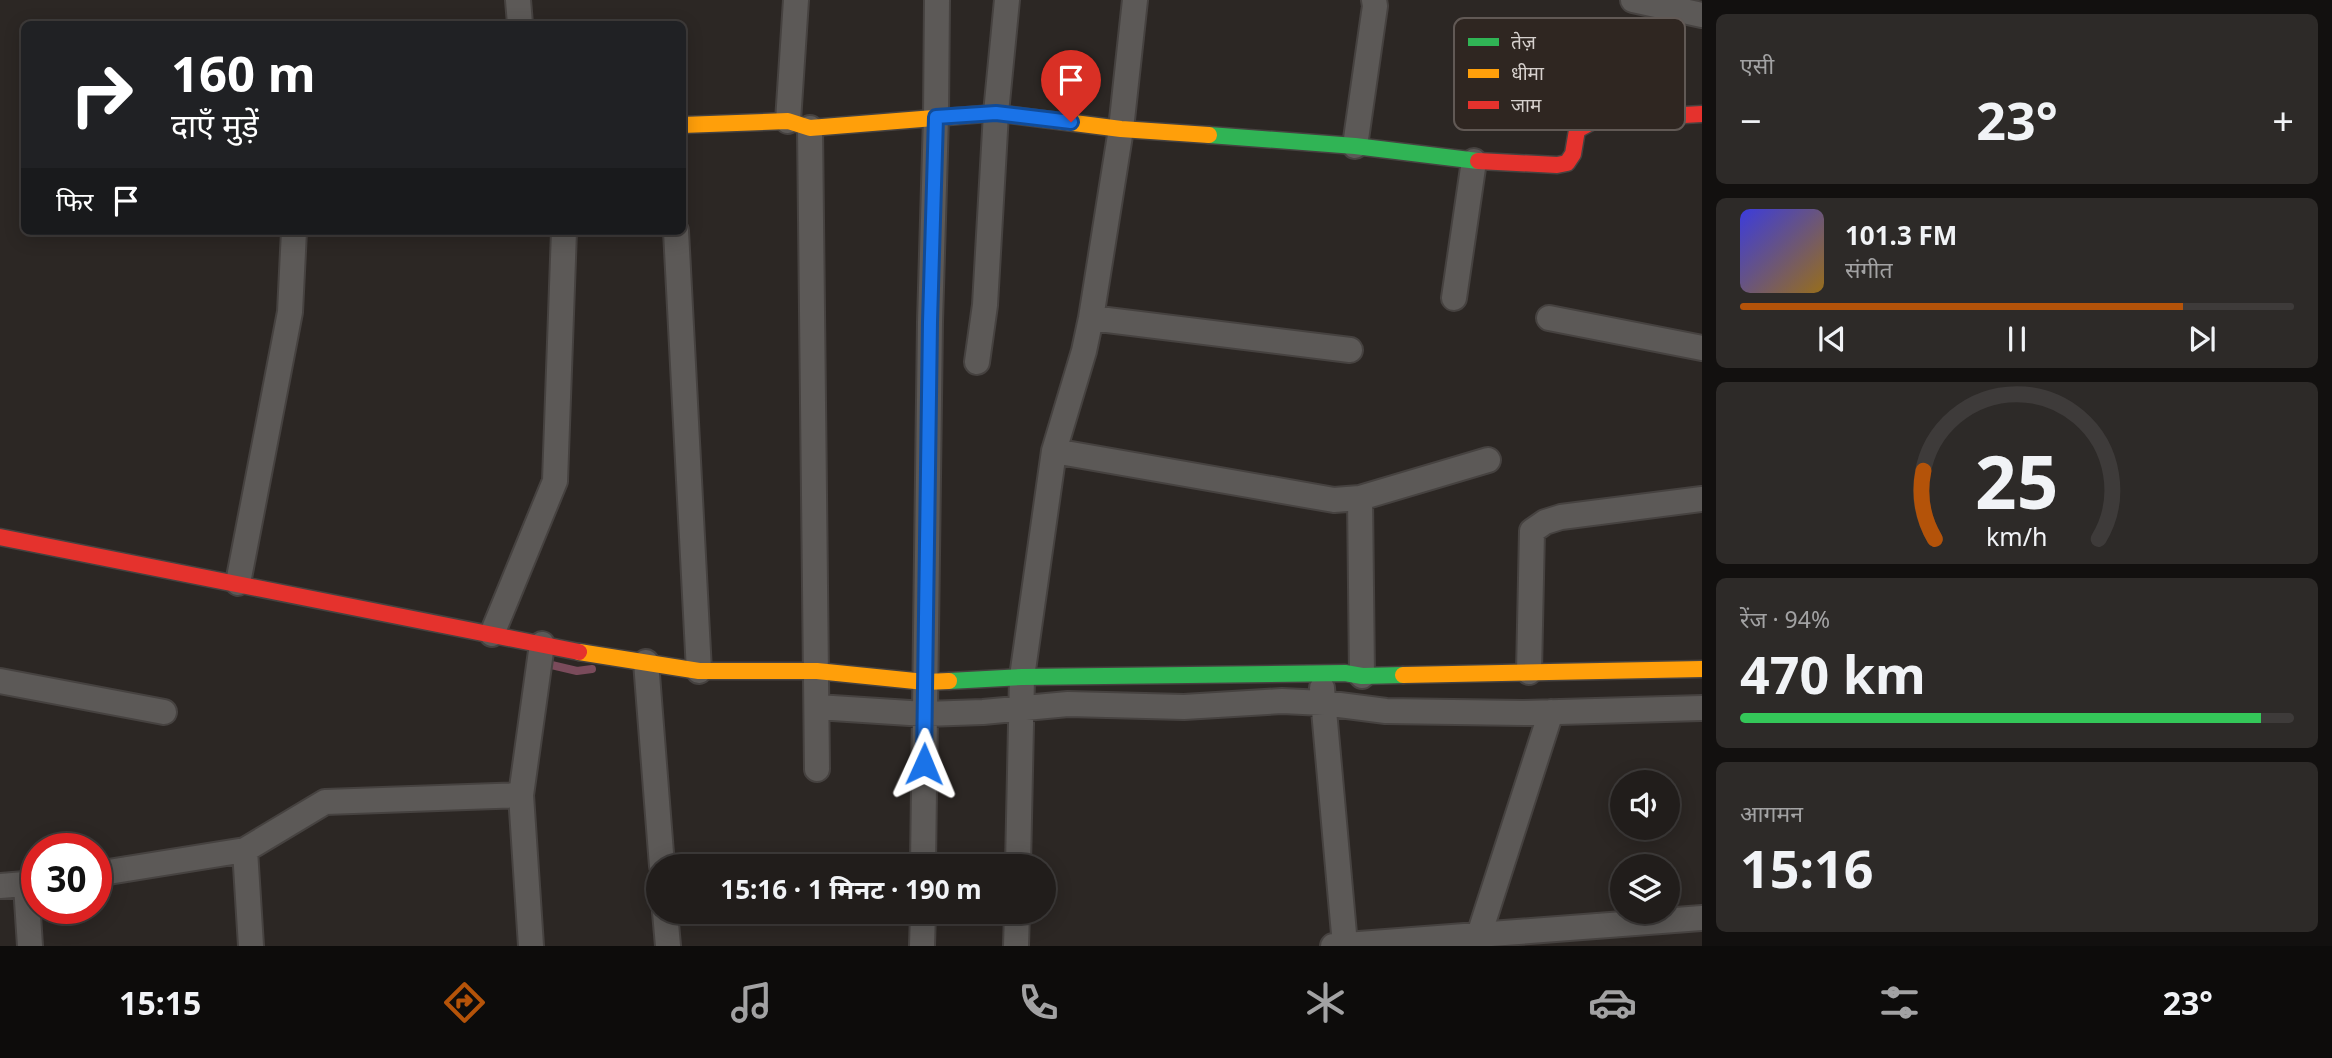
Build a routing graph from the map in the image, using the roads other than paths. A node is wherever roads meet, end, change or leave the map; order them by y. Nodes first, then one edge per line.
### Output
1 (518, 0) edge
2 (796, 0) edge
3 (937, 0) edge
4 (1007, 0) edge
5 (1135, 0) edge
6 (1374, 0) edge
7 (1633, 0) edge
8 (1670, 4) edge
9 (1702, 15) edge
10 (520, 21) edge
11 (996, 113) junction
12 (936, 117) junction
13 (686, 125) edge
14 (799, 125) junction
15 (1121, 129) junction
16 (1577, 130) edge
17 (1355, 146) junction
18 (1474, 161) junction
19 (293, 235) edge
20 (564, 235) edge
21 (676, 235) edge
22 (1454, 298) dead end
23 (1091, 318) junction
24 (1549, 318) dead end
25 (1702, 348) edge
26 (1350, 350) dead end
27 (977, 362) dead end
28 (1054, 451) junction
29 (1488, 460) dead end
30 (1360, 498) junction
31 (1702, 499) edge
32 (0, 537) edge
33 (238, 583) junction
34 (492, 634) junction
35 (542, 644) junction
36 (646, 662) junction
37 (1702, 669) edge
38 (699, 671) junction
39 (817, 671) junction
40 (1529, 672) junction
41 (1321, 673) junction
42 (1488, 673) junction
43 (1362, 676) junction
44 (1021, 677) junction
45 (0, 681) edge
46 (925, 682) junction
47 (1324, 703) junction
48 (817, 707) junction
49 (1021, 708) junction
50 (1702, 708) edge
51 (164, 712) dead end
52 (1490, 712) junction
53 (1551, 712) junction
54 (925, 714) junction
55 (817, 769) dead end
56 (521, 795) junction
57 (245, 850) junction
58 (661, 854) edge
59 (923, 854) edge
60 (1018, 854) edge
61 (112, 871) edge
62 (21, 885) edge
63 (0, 886) edge
64 (1702, 918) edge
65 (30, 924) edge
66 (666, 924) edge
67 (923, 924) edge
68 (1017, 924) edge
69 (1479, 940) edge
70 (1339, 945) edge
71 (30, 946) edge
72 (251, 946) edge
73 (531, 946) edge
74 (668, 946) edge
75 (922, 946) edge
76 (1016, 946) edge

1 - 10 street
2 - 14 street
3 - 12 street
4 - 11 street
5 - 15 street
6 - 17 street
7 - 8 street
8 - 9 street
11 - 12 street
11 - 15 street
11 - 27 street
12 - 14 street
12 - 46 street
13 - 14 street
14 - 39 street
15 - 17 street
15 - 23 street
16 - 18 street
17 - 18 street
18 - 22 street
19 - 33 street
20 - 34 street
21 - 38 street
23 - 26 street
23 - 28 street
24 - 25 street
28 - 30 street
28 - 44 street
29 - 30 street
30 - 43 street
31 - 40 street
32 - 33 street
33 - 34 street
34 - 35 street
35 - 36 street
35 - 56 street
36 - 38 street
36 - 58 street
37 - 40 street
38 - 39 street
39 - 46 street
39 - 48 street
40 - 42 street
41 - 43 street
41 - 44 street
41 - 47 street
42 - 43 street
42 - 52 street
44 - 46 street
44 - 49 street
45 - 51 street
46 - 54 street
47 - 49 street
47 - 52 street
47 - 70 street
48 - 54 street
48 - 55 street
49 - 54 street
49 - 60 street
50 - 53 street
52 - 53 street
53 - 69 street
54 - 59 street
56 - 57 street
56 - 73 street
57 - 61 street
57 - 72 street
62 - 63 street
64 - 69 street
65 - 71 street
66 - 74 street
67 - 75 street
68 - 76 street
69 - 70 street

